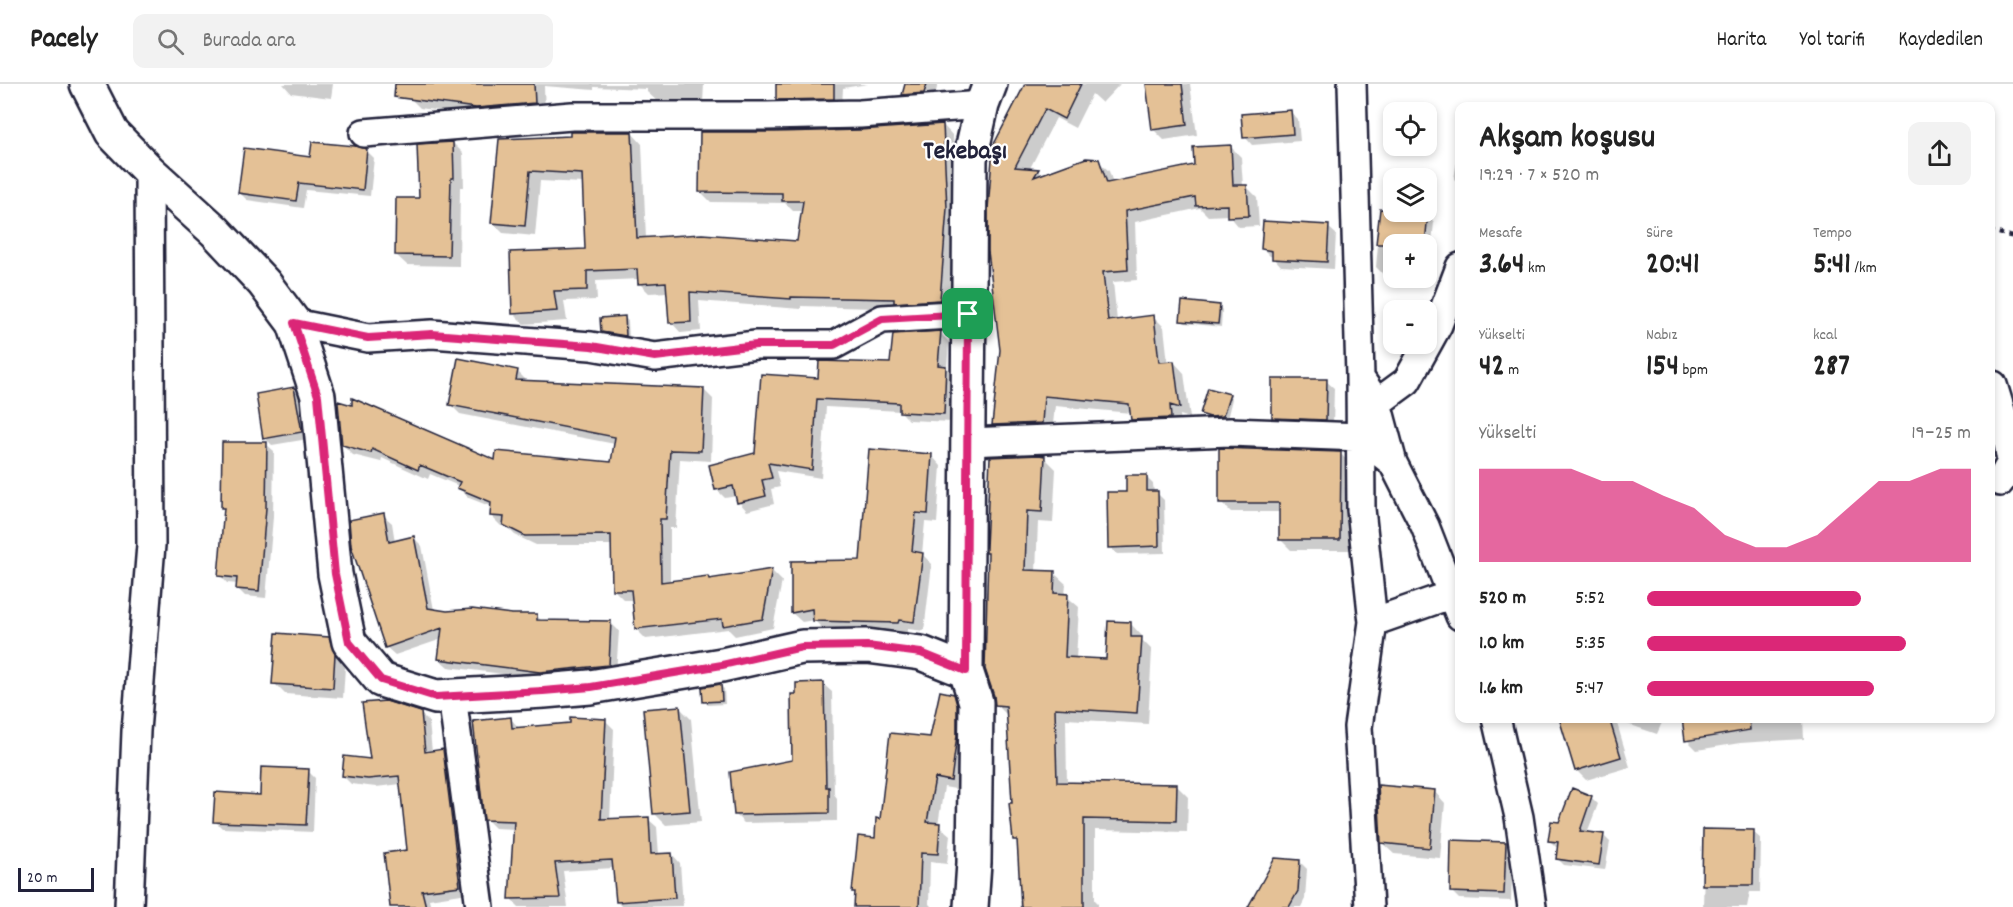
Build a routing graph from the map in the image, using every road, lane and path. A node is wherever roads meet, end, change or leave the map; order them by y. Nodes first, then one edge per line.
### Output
1 (87, 84) edge
2 (1352, 84) edge
3 (986, 94) edge
4 (364, 134) dead end
5 (150, 171) junction
6 (1995, 232) edge
7 (2013, 237) edge
8 (1455, 280) edge
9 (968, 314) junction
10 (294, 323) junction
11 (1360, 377) junction
12 (1999, 386) edge
13 (1377, 403) junction
14 (1360, 437) junction
15 (967, 442) junction
16 (1393, 463) junction
17 (2000, 482) dead end
18 (1455, 605) edge
19 (1373, 622) junction
20 (966, 671) junction
21 (452, 696) junction
22 (1497, 723) edge
23 (129, 907) edge
24 (480, 907) edge
25 (971, 907) edge
26 (1369, 907) edge
27 (1532, 907) edge

1 - 5 street
2 - 11 street
3 - 4 street
3 - 9 street
5 - 10 street
5 - 23 street
6 - 7 path
8 - 13 street
9 - 10 street
9 - 15 street
10 - 21 street
11 - 13 street
11 - 14 street
12 - 17 street
13 - 16 street
14 - 15 street
14 - 16 street
14 - 19 street
15 - 20 street
16 - 18 street
18 - 19 street
19 - 26 street
20 - 21 street
20 - 25 street
21 - 24 street
22 - 27 street

